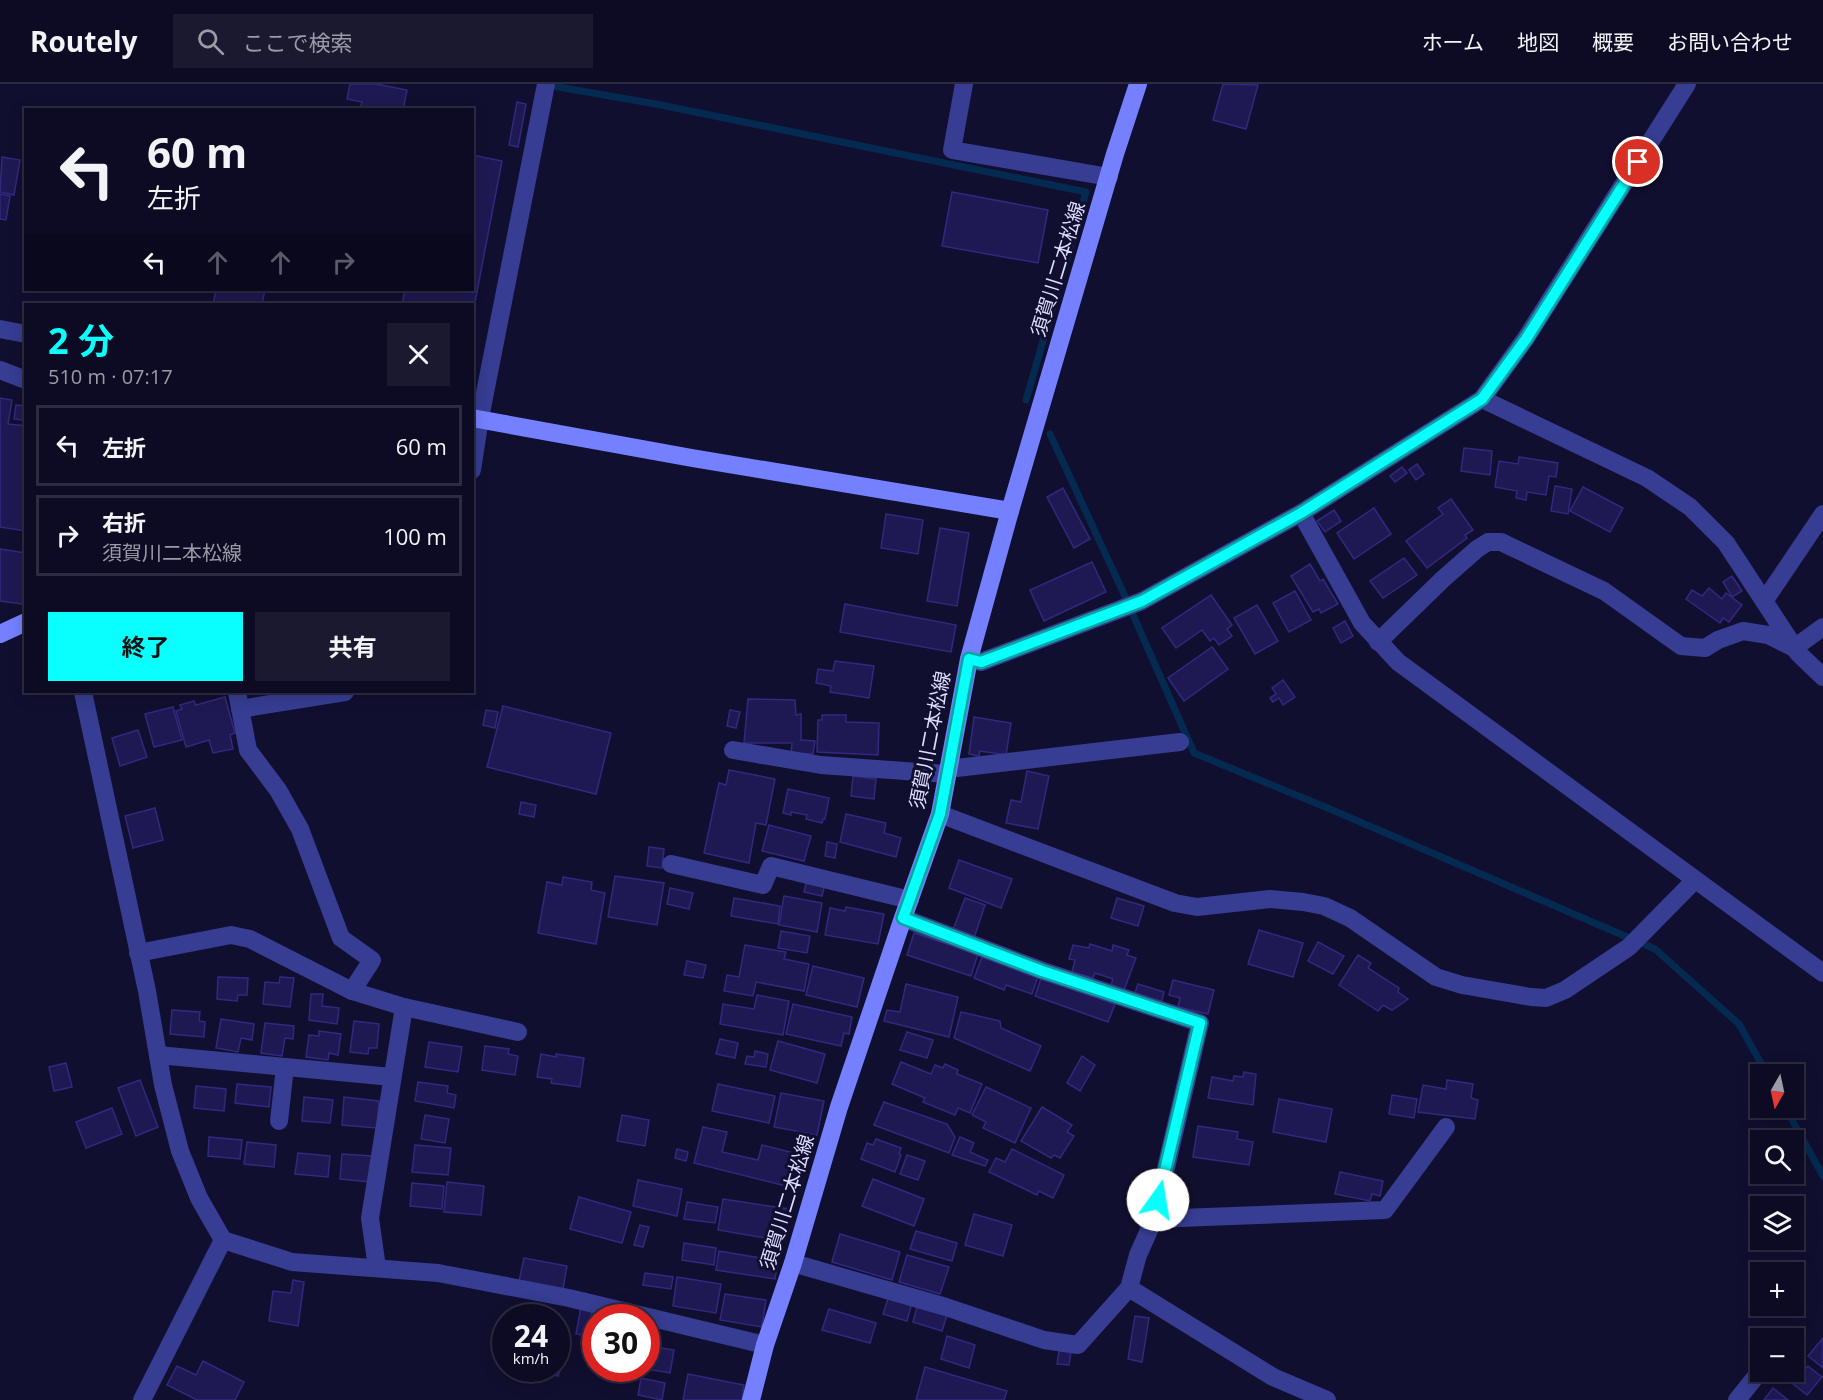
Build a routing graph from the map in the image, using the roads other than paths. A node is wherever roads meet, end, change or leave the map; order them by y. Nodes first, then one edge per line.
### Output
1 (964, 84) edge
2 (1138, 84) edge
3 (1687, 84) edge
4 (545, 89) edge
5 (1109, 177) junction
6 (0, 329) edge
7 (24, 334) edge
8 (0, 370) edge
9 (24, 379) edge
10 (1482, 399) junction
11 (476, 418) edge
12 (474, 444) edge
13 (1010, 511) junction
14 (1301, 513) junction
15 (1823, 514) edge
16 (1765, 600) junction
17 (24, 623) edge
18 (1823, 627) edge
19 (0, 634) edge
20 (1378, 642) junction
21 (1794, 648) junction
22 (969, 659) junction
23 (1823, 677) edge
24 (83, 693) edge
25 (332, 693) edge
26 (238, 700) edge
27 (1180, 742) dead end
28 (733, 750) dead end
29 (947, 771) junction
30 (940, 814) junction
31 (671, 864) dead end
32 (1695, 880) junction
33 (910, 900) junction
34 (903, 918) junction
35 (138, 953) junction
36 (1823, 974) edge
37 (352, 991) junction
38 (404, 1007) junction
39 (518, 1032) dead end
40 (158, 1055) junction
41 (285, 1067) junction
42 (393, 1077) junction
43 (279, 1121) dead end
44 (1446, 1127) dead end
45 (1154, 1219) junction
46 (223, 1240) junction
47 (793, 1263) junction
48 (377, 1269) junction
49 (1129, 1288) junction
50 (765, 1345) junction
51 (1751, 1382) edge
52 (142, 1400) edge
53 (751, 1400) edge
54 (1327, 1400) edge
55 (1737, 1400) edge

1 - 5 street
2 - 5 main road, 須賀川二本松線
3 - 10 street
4 - 11 street
5 - 13 main road, 須賀川二本松線
6 - 7 street
8 - 9 street
10 - 14 street
10 - 16 street
11 - 12 street
11 - 13 main road
13 - 22 main road, 須賀川二本松線
14 - 20 street
14 - 22 street
15 - 16 street
16 - 21 street
17 - 19 main road
18 - 21 street
20 - 21 street
20 - 32 street
21 - 23 street
22 - 29 main road, 須賀川二本松線
24 - 35 street
25 - 26 street
26 - 37 street
27 - 29 street
28 - 29 street
29 - 30 main road, 須賀川二本松線
30 - 32 street
30 - 33 main road, 須賀川二本松線
31 - 33 street
32 - 36 street
33 - 34 main road, 須賀川二本松線
34 - 45 street
34 - 47 main road, 須賀川二本松線
35 - 37 street
35 - 40 street
37 - 38 street
38 - 39 street
38 - 42 street
40 - 41 street
40 - 46 street
41 - 42 street
41 - 43 street
42 - 48 street
44 - 45 street
45 - 49 street
46 - 48 street
46 - 52 street
47 - 49 street
47 - 50 main road, 須賀川二本松線
48 - 50 street
49 - 54 street
50 - 53 main road, 須賀川二本松線
51 - 55 street

